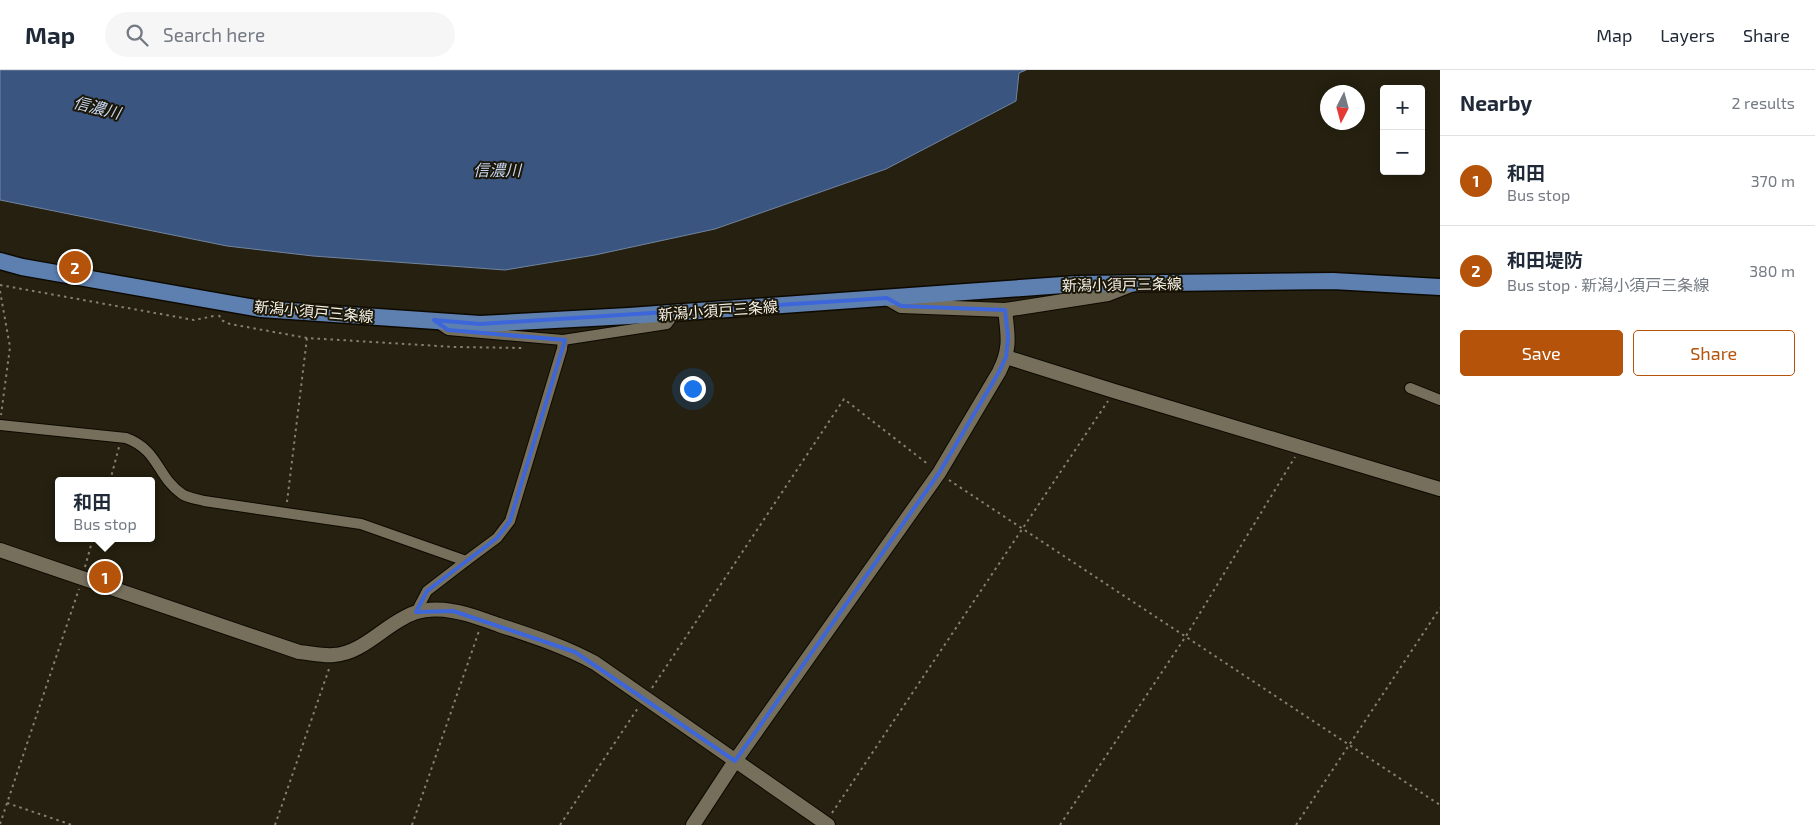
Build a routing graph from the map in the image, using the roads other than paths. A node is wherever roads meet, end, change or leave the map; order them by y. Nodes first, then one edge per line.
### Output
1 (0, 261) edge
2 (1136, 283) junction
3 (1440, 287) edge
4 (887, 298) junction
5 (1005, 310) junction
6 (675, 313) junction
7 (434, 320) junction
8 (563, 340) junction
9 (1006, 357) junction
10 (1410, 388) dead end
11 (1440, 400) edge
12 (0, 425) edge
13 (1440, 489) edge
14 (0, 550) edge
15 (466, 560) junction
16 (416, 612) junction
17 (735, 761) junction
18 (826, 824) edge
19 (693, 825) edge

1 - 7 main road, 新潟小須戸三条線
2 - 3 main road, 新潟小須戸三条線
2 - 4 main road, 新潟小須戸三条線
2 - 5 street
4 - 5 street
4 - 6 main road, 新潟小須戸三条線
5 - 9 street
6 - 7 main road, 新潟小須戸三条線
6 - 8 street
7 - 8 street
8 - 15 street
9 - 13 street
9 - 17 street
10 - 11 street
12 - 15 street
14 - 16 street
15 - 16 street
16 - 17 street
17 - 18 street
17 - 19 street

